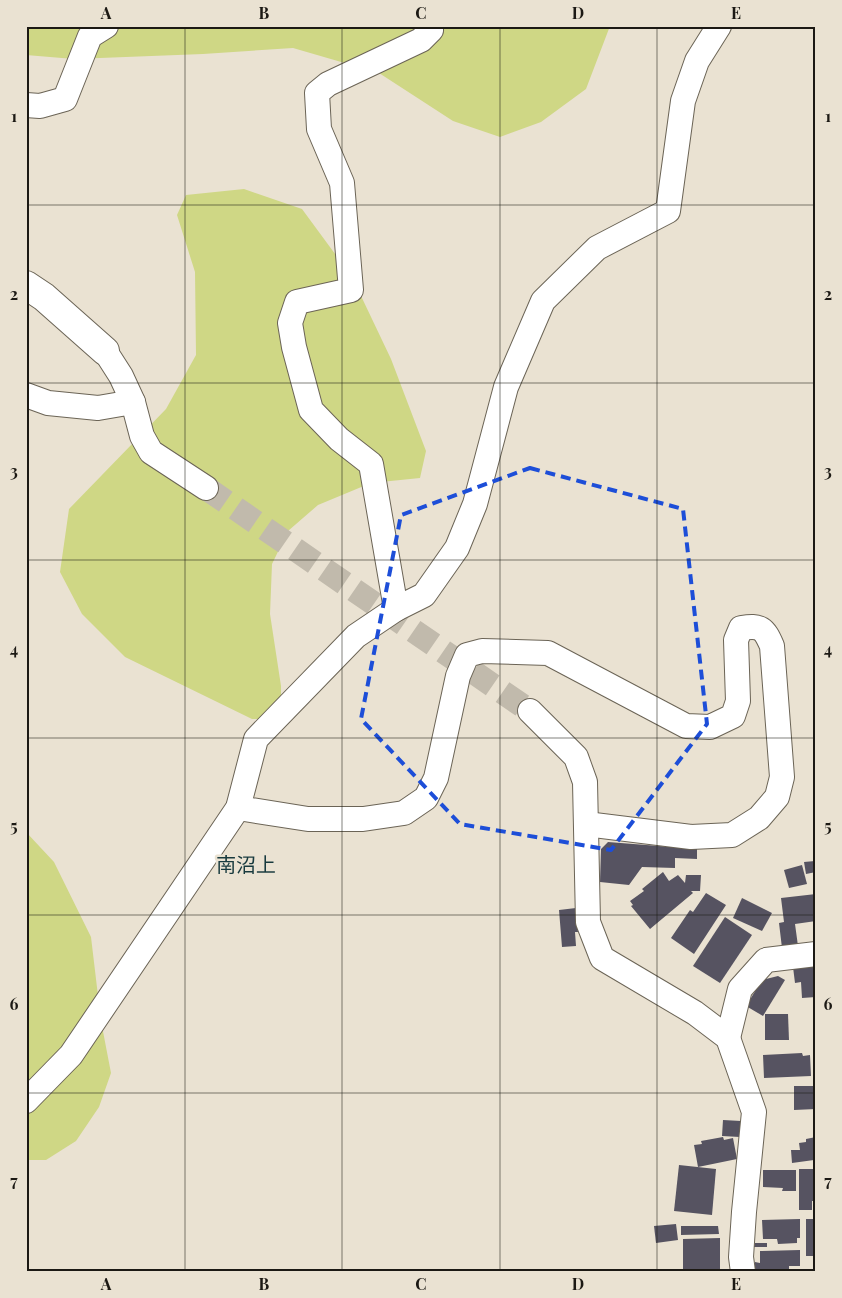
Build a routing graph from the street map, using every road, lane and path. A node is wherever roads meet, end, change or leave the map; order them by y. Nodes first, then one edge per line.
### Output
1 (106, 26) edge
2 (430, 26) edge
3 (719, 26) edge
4 (26, 105) edge
5 (26, 285) edge
6 (105, 351) joint
7 (26, 395) edge
8 (133, 402) junction
9 (206, 488) tunnel mouth
10 (396, 608) junction
11 (530, 711) tunnel mouth
12 (238, 808) junction
13 (586, 824) junction
14 (816, 954) edge
15 (728, 1038) junction
16 (26, 1101) edge
17 (743, 1272) edge

1 - 4 street
2 - 10 street
3 - 10 street
5 - 6 street
6 - 8 street
7 - 8 street
8 - 9 street
10 - 12 street
11 - 13 street
12 - 13 street
12 - 16 street
13 - 15 street
14 - 15 street
15 - 17 street

